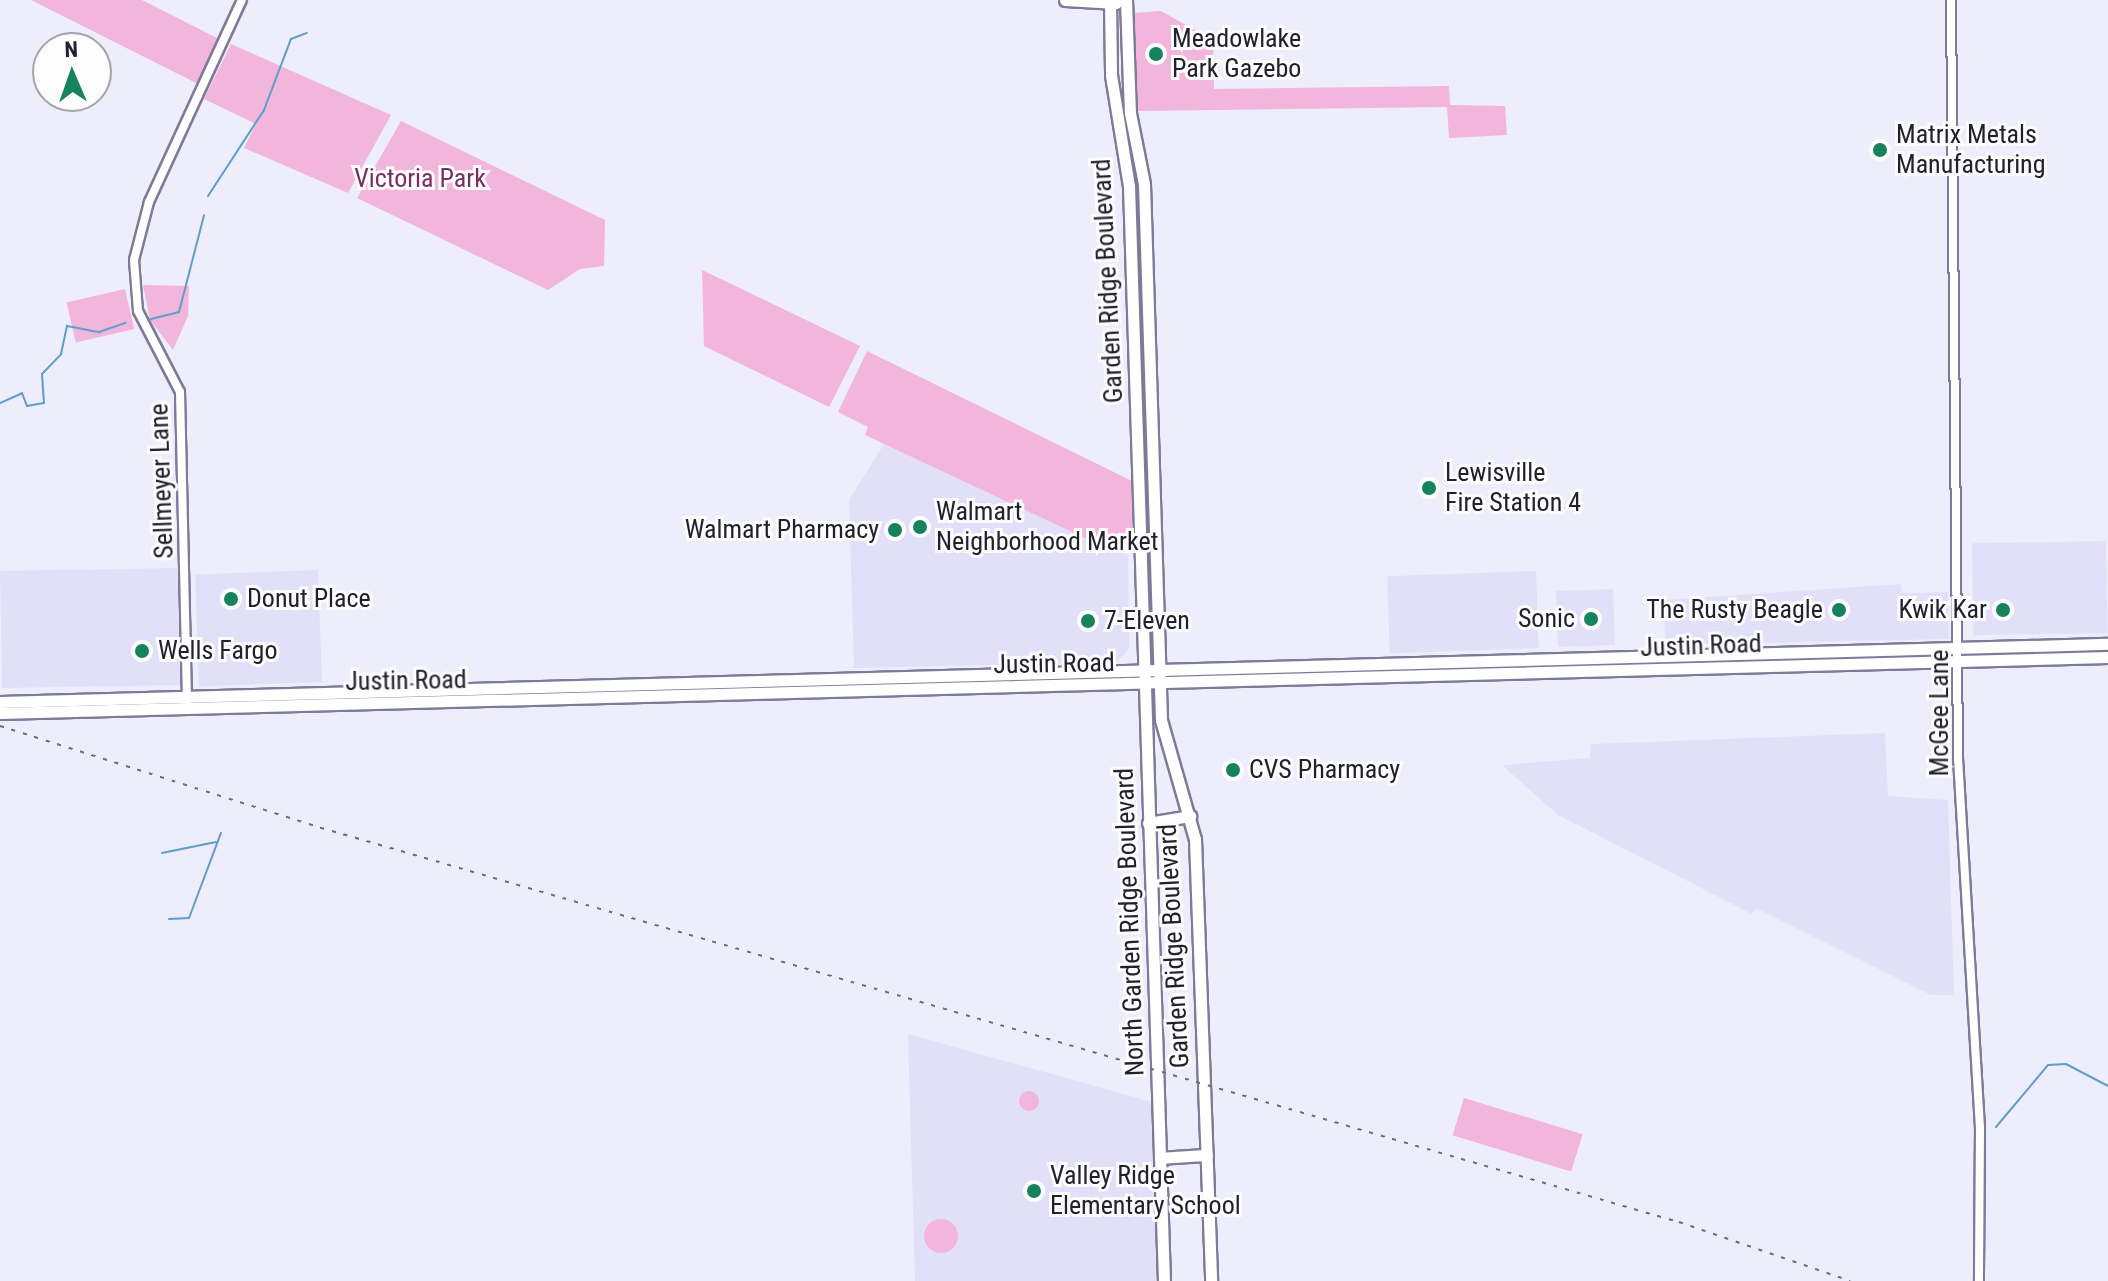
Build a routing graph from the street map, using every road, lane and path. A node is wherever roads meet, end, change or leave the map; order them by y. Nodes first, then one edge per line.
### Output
1 (242, 0) edge
2 (1065, 0) edge
3 (1951, 0) edge
4 (1110, 2) edge
5 (1126, 2) edge
6 (1155, 522) junction
7 (1141, 527) junction
8 (1142, 562) joint
9 (1143, 630) junction
10 (2108, 644) edge
11 (1766, 652) junction
12 (1960, 653) junction
13 (2108, 657) edge
14 (1430, 662) junction
15 (1767, 666) junction
16 (1304, 667) junction
17 (1144, 669) junction
18 (1159, 669) junction
19 (1118, 670) junction
20 (906, 676) junction
21 (1430, 677) junction
22 (1306, 681) junction
23 (1159, 683) junction
24 (1144, 684) junction
25 (907, 689) junction
26 (309, 693) junction
27 (0, 702) edge
28 (187, 702) junction
29 (262, 706) junction
30 (0, 713) edge
31 (1190, 816) junction
32 (1148, 823) junction
33 (1207, 1155) junction
34 (1160, 1158) junction
35 (1164, 1281) edge
36 (1211, 1281) edge
37 (1979, 1281) edge

1 - 28 street, Sellmeyer Lane
2 - 4 main road
3 - 12 street, McGee Lane
4 - 5 main road
4 - 7 main road, Garden Ridge Boulevard
5 - 6 main road
6 - 7 main road
6 - 18 main road, Garden Ridge Boulevard
7 - 8 main road, Garden Ridge Boulevard
8 - 9 main road, North Garden Ridge Boulevard
9 - 17 main road, North Garden Ridge Boulevard
9 - 19 main road
10 - 12 main road, Justin Road
11 - 12 main road, Justin Road
11 - 14 main road, Justin Road
11 - 15 main road
12 - 13 main road, Justin Road
12 - 15 main road, Justin Road
12 - 37 street, McGee Lane
14 - 16 main road, Justin Road
14 - 21 main road
15 - 21 main road, Justin Road
16 - 18 main road, Justin Road
16 - 22 main road
17 - 18 main road, Justin Road
17 - 19 main road, Justin Road
17 - 24 main road, North Garden Ridge Boulevard
18 - 23 main road, Garden Ridge Boulevard
19 - 20 main road, Justin Road
20 - 25 main road
20 - 26 main road, Justin Road
21 - 22 main road, Justin Road
22 - 23 main road, Justin Road
23 - 24 main road, Justin Road
23 - 31 main road, Garden Ridge Boulevard
24 - 25 main road, Justin Road
24 - 32 main road, North Garden Ridge Boulevard
25 - 29 main road, Justin Road
26 - 28 main road, Justin Road
26 - 29 main road
27 - 28 main road, Justin Road
28 - 29 main road, Justin Road
28 - 30 main road, Justin Road
31 - 32 main road
31 - 33 main road, Garden Ridge Boulevard
32 - 34 main road, North Garden Ridge Boulevard
33 - 34 main road
33 - 36 main road, Garden Ridge Boulevard
34 - 35 main road, North Garden Ridge Boulevard

